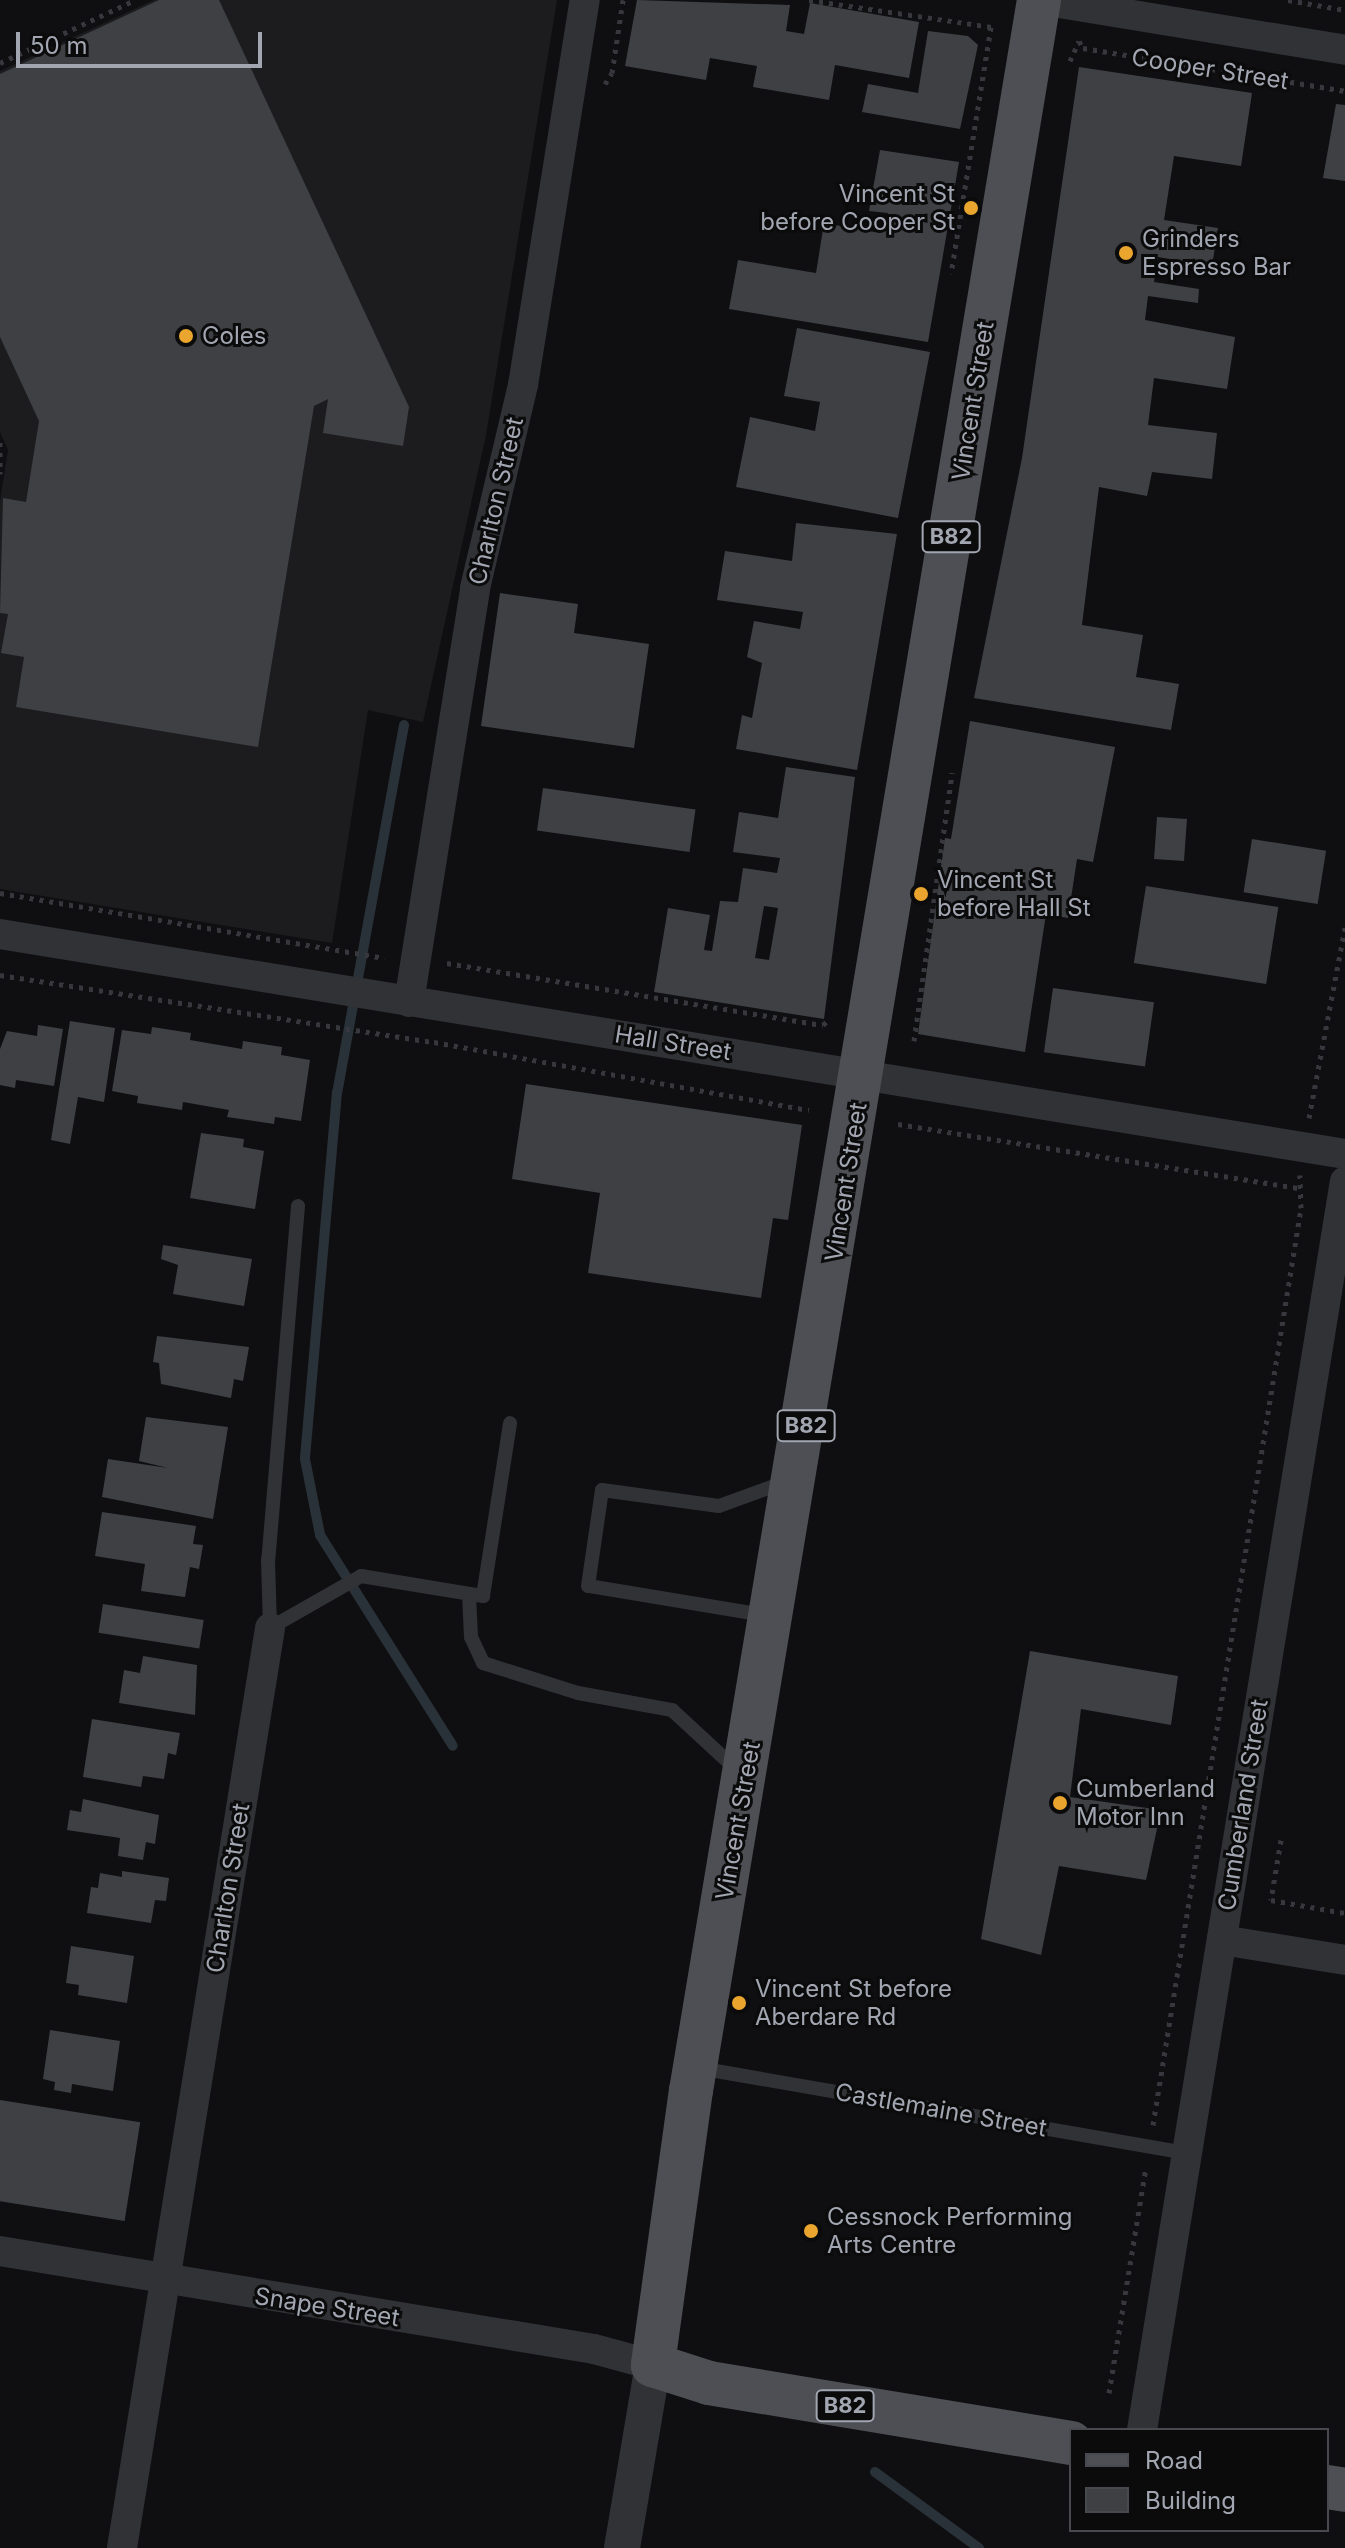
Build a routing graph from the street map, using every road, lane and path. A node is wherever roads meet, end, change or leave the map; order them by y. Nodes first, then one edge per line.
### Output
1 (135, 0) edge
2 (585, 0) edge
3 (809, 0) edge
4 (1040, 0) edge
5 (1288, 0) edge
6 (1345, 10) edge
7 (991, 27) dead end
8 (1079, 41) dead end
9 (1345, 50) edge
10 (0, 63) edge
11 (1345, 91) edge
12 (0, 442) edge
13 (0, 474) edge
14 (0, 893) edge
15 (1345, 927) edge
16 (0, 934) edge
17 (415, 961) junction
18 (0, 975) edge
19 (409, 1002) junction
20 (823, 1025) dead end
21 (864, 1074) junction
22 (809, 1110) dead end
23 (1310, 1111) dead end
24 (898, 1124) dead end
25 (1345, 1154) edge
26 (1345, 1181) edge
27 (298, 1206) dead end
28 (510, 1423) dead end
29 (797, 1478) junction
30 (469, 1594) junction
31 (774, 1617) junction
32 (270, 1628) junction
33 (746, 1778) junction
34 (1281, 1840) dead end
35 (1196, 1858) dead end
36 (1345, 1913) edge
37 (1222, 1940) junction
38 (1345, 1960) edge
39 (695, 2067) junction
40 (1187, 2153) junction
41 (0, 2251) edge
42 (165, 2281) junction
43 (653, 2365) junction
44 (1142, 2428) edge
45 (1069, 2443) edge
46 (122, 2548) edge
47 (622, 2548) edge

1 - 10 path
2 - 17 street, Charlton Street
3 - 7 path
4 - 9 street, Cooper Street
4 - 21 main road, Vincent Street / B82
5 - 6 path
8 - 11 path, Cooper Street
12 - 13 path
14 - 17 path, Hall Street
15 - 23 path
16 - 19 street, Hall Street
17 - 19 street, Charlton Street
17 - 20 path, Hall Street
18 - 22 path, Hall Street
19 - 21 street, Hall Street
21 - 25 street, Hall Street
21 - 29 main road, Vincent Street / B82
24 - 35 path, Cumberland Street
26 - 37 street, Cumberland Street
27 - 32 lane
28 - 30 lane
29 - 31 main road, Vincent Street / B82
29 - 31 lane
30 - 32 lane
30 - 33 lane
31 - 33 main road, Vincent Street / B82
32 - 42 street, Charlton Street
33 - 39 main road, Vincent Street / B82
34 - 36 path
37 - 38 street
37 - 40 street, Cumberland Street
39 - 40 lane, Castlemaine Street
39 - 43 main road, Vincent Street / B82
40 - 44 street, Cumberland Street
41 - 42 street, Snape Street
42 - 43 street, Snape Street
42 - 46 street, Charlton Street
43 - 45 main road, B82
43 - 47 street

